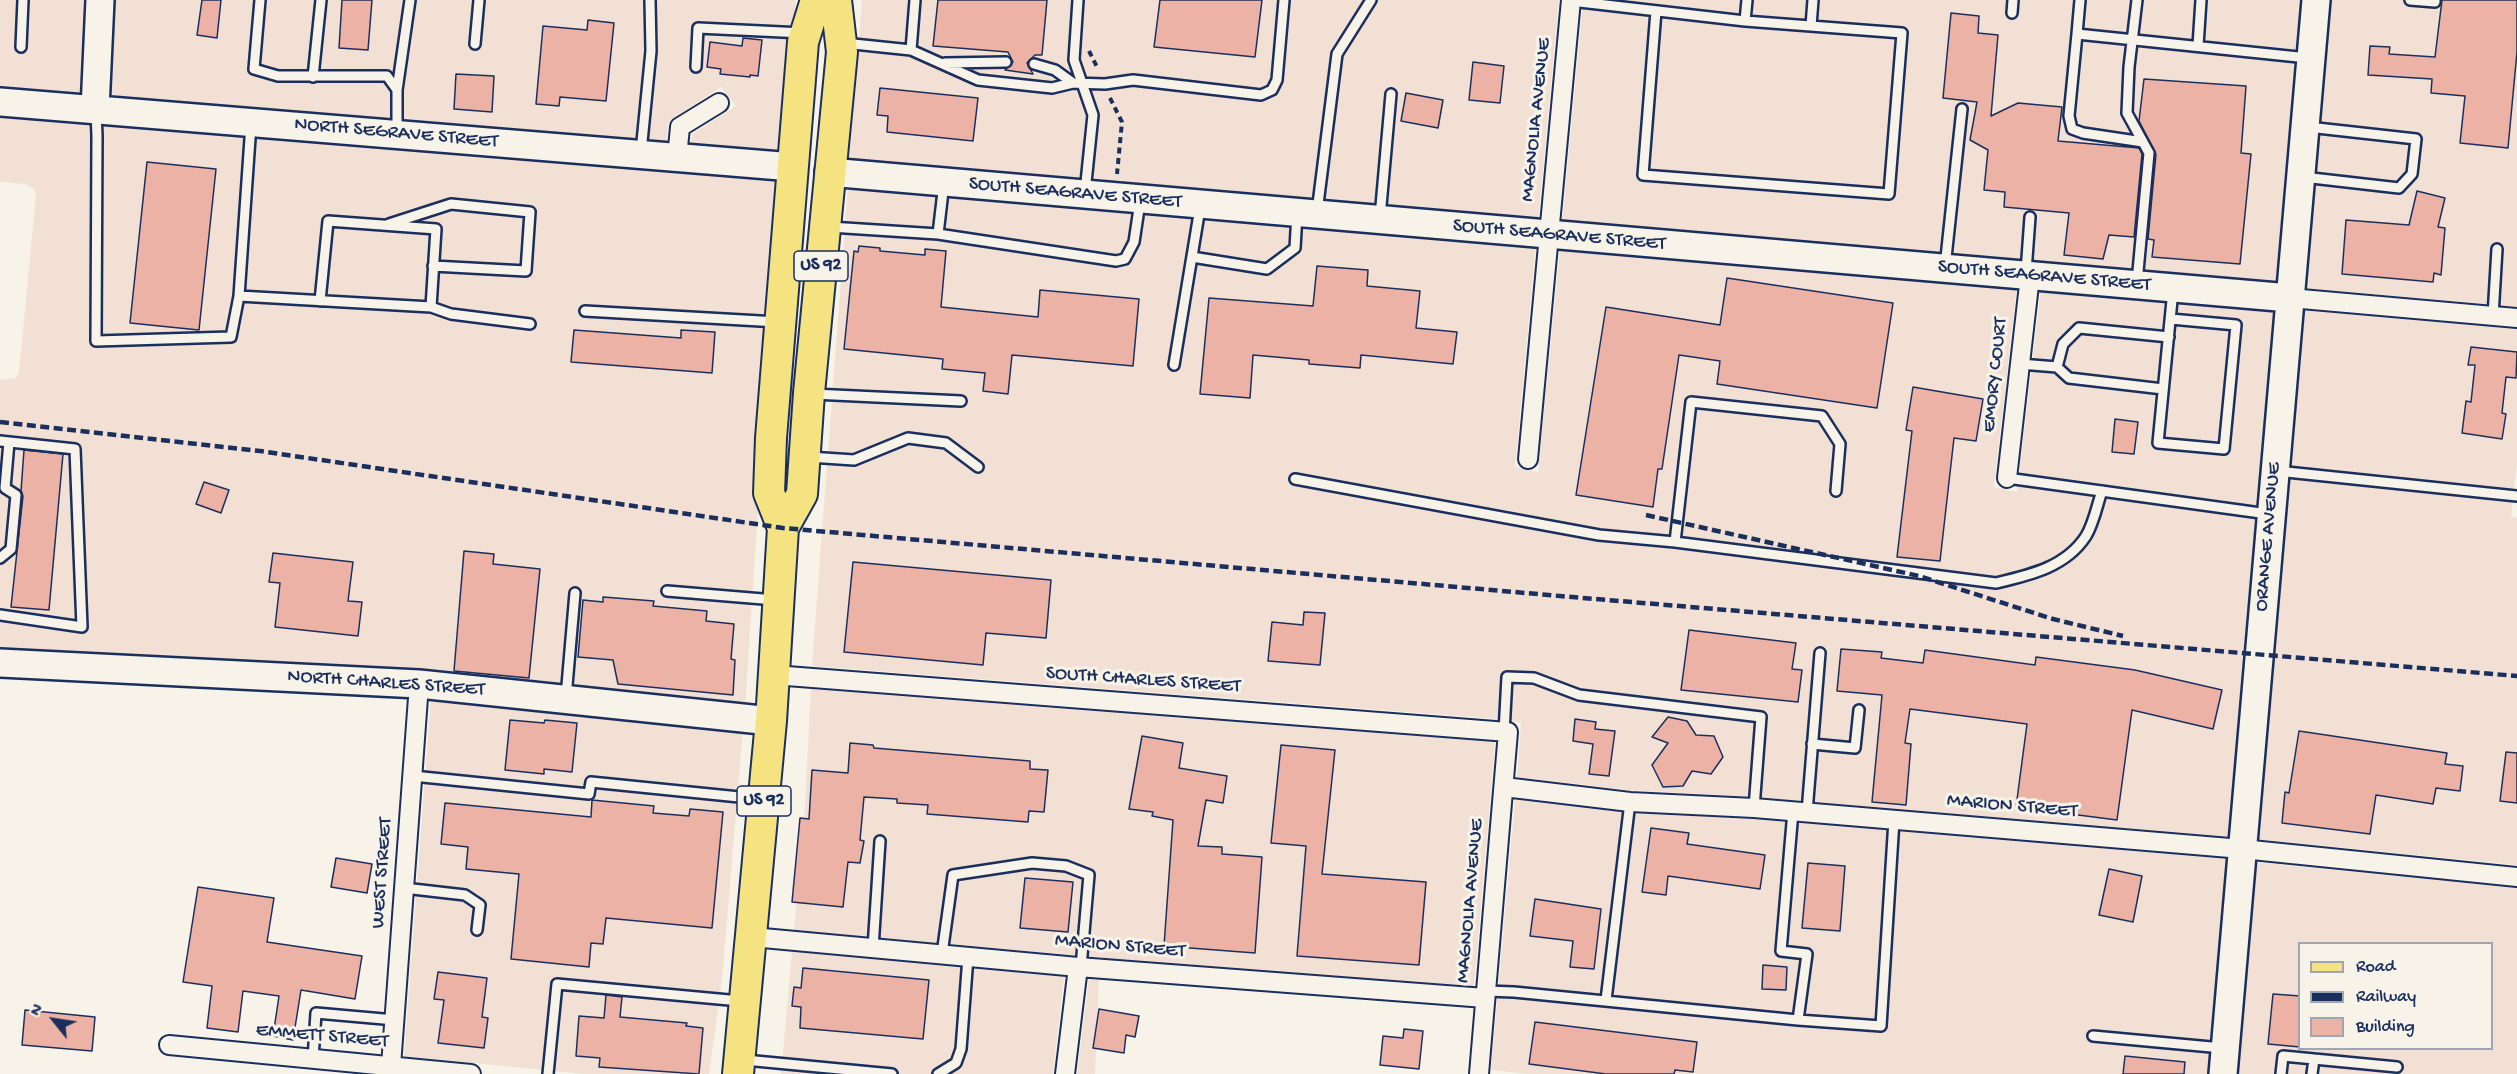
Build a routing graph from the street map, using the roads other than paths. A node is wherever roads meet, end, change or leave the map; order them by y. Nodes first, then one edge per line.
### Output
1 (22, 0) edge
2 (100, 0) edge
3 (260, 0) edge
4 (321, 0) edge
5 (410, 0) edge
6 (478, 0) edge
7 (650, 0) edge
8 (915, 0) edge
9 (1078, 0) edge
10 (1284, 0) edge
11 (1371, 0) edge
12 (1747, 0) edge
13 (1813, 0) edge
14 (2013, 0) edge
15 (2080, 0) edge
16 (2137, 0) edge
17 (2202, 0) edge
18 (2316, 0) edge
19 (2410, 0) edge
20 (2436, 0) edge
21 (1571, 1) edge
22 (1651, 7) edge
23 (817, 11) edge
24 (2012, 13) dead end
25 (1745, 21) junction
26 (1811, 26) junction
27 (2077, 34) junction
28 (2132, 39) junction
29 (841, 42) junction
30 (475, 44) dead end
31 (2198, 46) junction
32 (21, 47) dead end
33 (911, 50) junction
34 (2310, 58) junction
35 (1006, 62) dead end
36 (940, 63) junction
37 (1034, 64) dead end
38 (696, 67) dead end
39 (313, 77) junction
40 (1078, 83) junction
41 (397, 90) junction
42 (1391, 94) dead end
43 (0, 102) edge
44 (719, 103) dead end
45 (1962, 108) dead end
46 (96, 109) junction
47 (251, 122) junction
48 (2304, 127) junction
49 (397, 134) junction
50 (2144, 142) junction
51 (641, 155) junction
52 (677, 158) junction
53 (793, 167) junction
54 (829, 172) junction
55 (2300, 176) junction
56 (944, 183) junction
57 (1085, 195) junction
58 (1140, 200) junction
59 (1201, 205) junction
60 (1307, 215) junction
61 (2030, 217) dead end
62 (1380, 221) junction
63 (384, 226) junction
64 (824, 227) junction
65 (938, 234) junction
66 (1549, 235) junction
67 (2497, 249) dead end
68 (1192, 257) junction
69 (433, 266) junction
70 (1945, 268) junction
71 (2028, 275) junction
72 (2137, 285) junction
73 (2173, 288) junction
74 (239, 296) junction
75 (2290, 298) junction
76 (320, 301) junction
77 (431, 308) junction
78 (585, 311) dead end
79 (2493, 316) junction
80 (2517, 318) edge
81 (2170, 319) junction
82 (780, 322) junction
83 (530, 324) dead end
84 (2169, 337) junction
85 (2020, 364) junction
86 (1174, 365) dead end
87 (2057, 367) junction
88 (2163, 389) junction
89 (809, 393) junction
90 (961, 401) dead end
91 (5, 442) edge
92 (805, 450) junction
93 (1528, 459) dead end
94 (978, 467) dead end
95 (2274, 470) junction
96 (2007, 478) joint
97 (1295, 479) dead end
98 (1836, 491) dead end
99 (2102, 491) junction
100 (2517, 496) edge
101 (2271, 514) junction
102 (783, 528) junction
103 (1675, 542) junction
104 (0, 558) edge
105 (667, 591) dead end
106 (575, 593) dead end
107 (779, 600) junction
108 (0, 615) edge
109 (1820, 653) dead end
110 (0, 663) edge
111 (774, 675) junction
112 (419, 684) junction
113 (566, 699) junction
114 (1859, 710) dead end
115 (771, 720) junction
116 (1506, 732) junction
117 (1812, 744) junction
118 (413, 776) junction
119 (1503, 787) junction
120 (764, 800) junction
121 (1630, 802) junction
122 (1754, 808) junction
123 (1800, 812) junction
124 (1894, 820) junction
125 (880, 841) dead end
126 (2242, 849) junction
127 (2517, 877) edge
128 (404, 888) junction
129 (477, 930) dead end
130 (752, 937) junction
131 (873, 948) junction
132 (942, 954) junction
133 (968, 957) junction
134 (1079, 967) junction
135 (1486, 995) junction
136 (1606, 1000) junction
137 (745, 1001) junction
138 (395, 1020) junction
139 (1798, 1020) junction
140 (2093, 1036) dead end
141 (169, 1045) dead end
142 (313, 1059) junction
143 (2314, 1059) junction
144 (2224, 1061) edge
145 (391, 1066) junction
146 (738, 1067) edge
147 (2397, 1067) dead end
148 (471, 1074) edge
149 (548, 1074) edge
150 (892, 1074) edge
151 (938, 1074) edge
152 (1065, 1074) edge
153 (1479, 1074) edge
154 (2281, 1074) edge
155 (2312, 1074) edge

1 - 32 lane
2 - 46 street
3 - 39 lane
4 - 39 lane
5 - 41 lane
6 - 30 lane
7 - 51 lane
8 - 33 lane
9 - 40 lane
10 - 40 lane
11 - 60 lane
12 - 25 lane
13 - 26 lane
14 - 24 lane
15 - 27 lane
16 - 28 lane
17 - 31 lane
18 - 34 street, ORANGE AVENUE
19 - 20 lane
21 - 22 lane
21 - 66 street, MAGNOLIA AVENUE
22 - 25 lane
22 - 26 lane
23 - 29 main road, US 92
23 - 38 lane
23 - 53 main road, US 92
23 - 54 main road
25 - 26 lane
27 - 28 lane
27 - 50 lane
28 - 31 lane
28 - 50 lane
29 - 33 lane
29 - 54 main road, US 92
31 - 34 lane
33 - 36 lane
34 - 48 street, ORANGE AVENUE
35 - 36 lane
36 - 40 lane
37 - 40 lane
39 - 41 lane
40 - 57 lane
41 - 49 lane
42 - 62 lane
43 - 46 street, NORTH SEGRAVE STREET
44 - 52 street
45 - 70 lane
46 - 47 street, NORTH SEGRAVE STREET
46 - 74 lane
47 - 49 street, NORTH SEGRAVE STREET
47 - 74 lane
48 - 55 street, ORANGE AVENUE
48 - 55 lane
49 - 51 street, NORTH SEGRAVE STREET
50 - 72 lane
51 - 52 street, NORTH SEGRAVE STREET
52 - 53 street, NORTH SEGRAVE STREET
53 - 82 main road, US 92
53 - 92 main road
54 - 56 street, SOUTH SEAGRAVE STREET
54 - 64 main road, US 92
55 - 75 street, ORANGE AVENUE
56 - 57 street, SOUTH SEAGRAVE STREET
56 - 65 lane
57 - 58 street, SOUTH SEAGRAVE STREET
58 - 59 street, SOUTH SEAGRAVE STREET
58 - 65 lane
59 - 60 street, SOUTH SEAGRAVE STREET
59 - 68 lane
60 - 62 street, SOUTH SEAGRAVE STREET
60 - 68 lane
61 - 71 lane
62 - 66 street, SOUTH SEAGRAVE STREET
63 - 69 lane
63 - 69 lane
63 - 76 lane
64 - 65 lane
64 - 89 main road, US 92
66 - 70 street, SOUTH SEAGRAVE STREET
66 - 93 street, MAGNOLIA AVENUE
67 - 79 lane
68 - 86 lane
69 - 77 lane
70 - 71 street, SOUTH SEAGRAVE STREET
71 - 72 street, SOUTH SEAGRAVE STREET
71 - 85 street, EMORY COURT
72 - 73 street, SOUTH SEAGRAVE STREET
73 - 75 street, SOUTH SEAGRAVE STREET
73 - 81 lane
74 - 76 lane
75 - 79 street
75 - 95 street, ORANGE AVENUE
76 - 77 lane
77 - 83 lane
78 - 82 lane
79 - 80 street
81 - 84 lane
81 - 88 lane
82 - 102 main road, US 92
84 - 87 lane
84 - 88 lane
85 - 87 lane
85 - 96 street, EMORY COURT
87 - 88 lane
89 - 90 lane
89 - 92 main road, US 92
91 - 104 lane
91 - 108 lane
92 - 94 lane
92 - 102 main road, US 92
95 - 100 lane
95 - 101 street, ORANGE AVENUE
96 - 99 lane
97 - 103 lane
98 - 103 lane
99 - 101 lane
99 - 103 lane
101 - 126 street, ORANGE AVENUE
102 - 107 main road, US 92
105 - 107 lane
106 - 113 lane
107 - 111 main road, US 92
109 - 117 lane
110 - 112 street, NORTH CHARLES STREET
111 - 115 main road, US 92
111 - 116 street, SOUTH CHARLES STREET
112 - 113 street, NORTH CHARLES STREET
112 - 118 street, WEST STREET
113 - 115 street, NORTH CHARLES STREET
114 - 117 lane
115 - 120 main road, US 92
116 - 119 street, MAGNOLIA AVENUE
116 - 122 lane
117 - 123 lane
118 - 120 lane
118 - 128 street, WEST STREET
119 - 121 street, MARION STREET
119 - 135 street, MAGNOLIA AVENUE
120 - 130 main road, US 92
121 - 122 street, MARION STREET
121 - 136 lane
122 - 123 street, MARION STREET
123 - 124 street, MARION STREET
123 - 139 lane
124 - 126 street, MARION STREET
124 - 139 lane
125 - 131 lane
126 - 127 street, MARION STREET
126 - 144 street, ORANGE AVENUE
128 - 129 lane
128 - 138 street, WEST STREET
130 - 131 street, MARION STREET
130 - 137 main road, US 92
131 - 132 street, MARION STREET
132 - 133 street, MARION STREET
132 - 134 lane
133 - 134 street, MARION STREET
133 - 151 lane
134 - 135 street, MARION STREET
134 - 152 street
135 - 136 lane
135 - 153 street, MAGNOLIA AVENUE
136 - 139 lane
137 - 146 main road, US 92
137 - 149 lane
138 - 142 lane
138 - 145 street, WEST STREET
140 - 144 lane
141 - 142 street, EMMETT STREET
142 - 145 street, EMMETT STREET
143 - 147 lane
143 - 154 lane
143 - 155 lane
145 - 148 street, EMMETT STREET
146 - 150 lane

